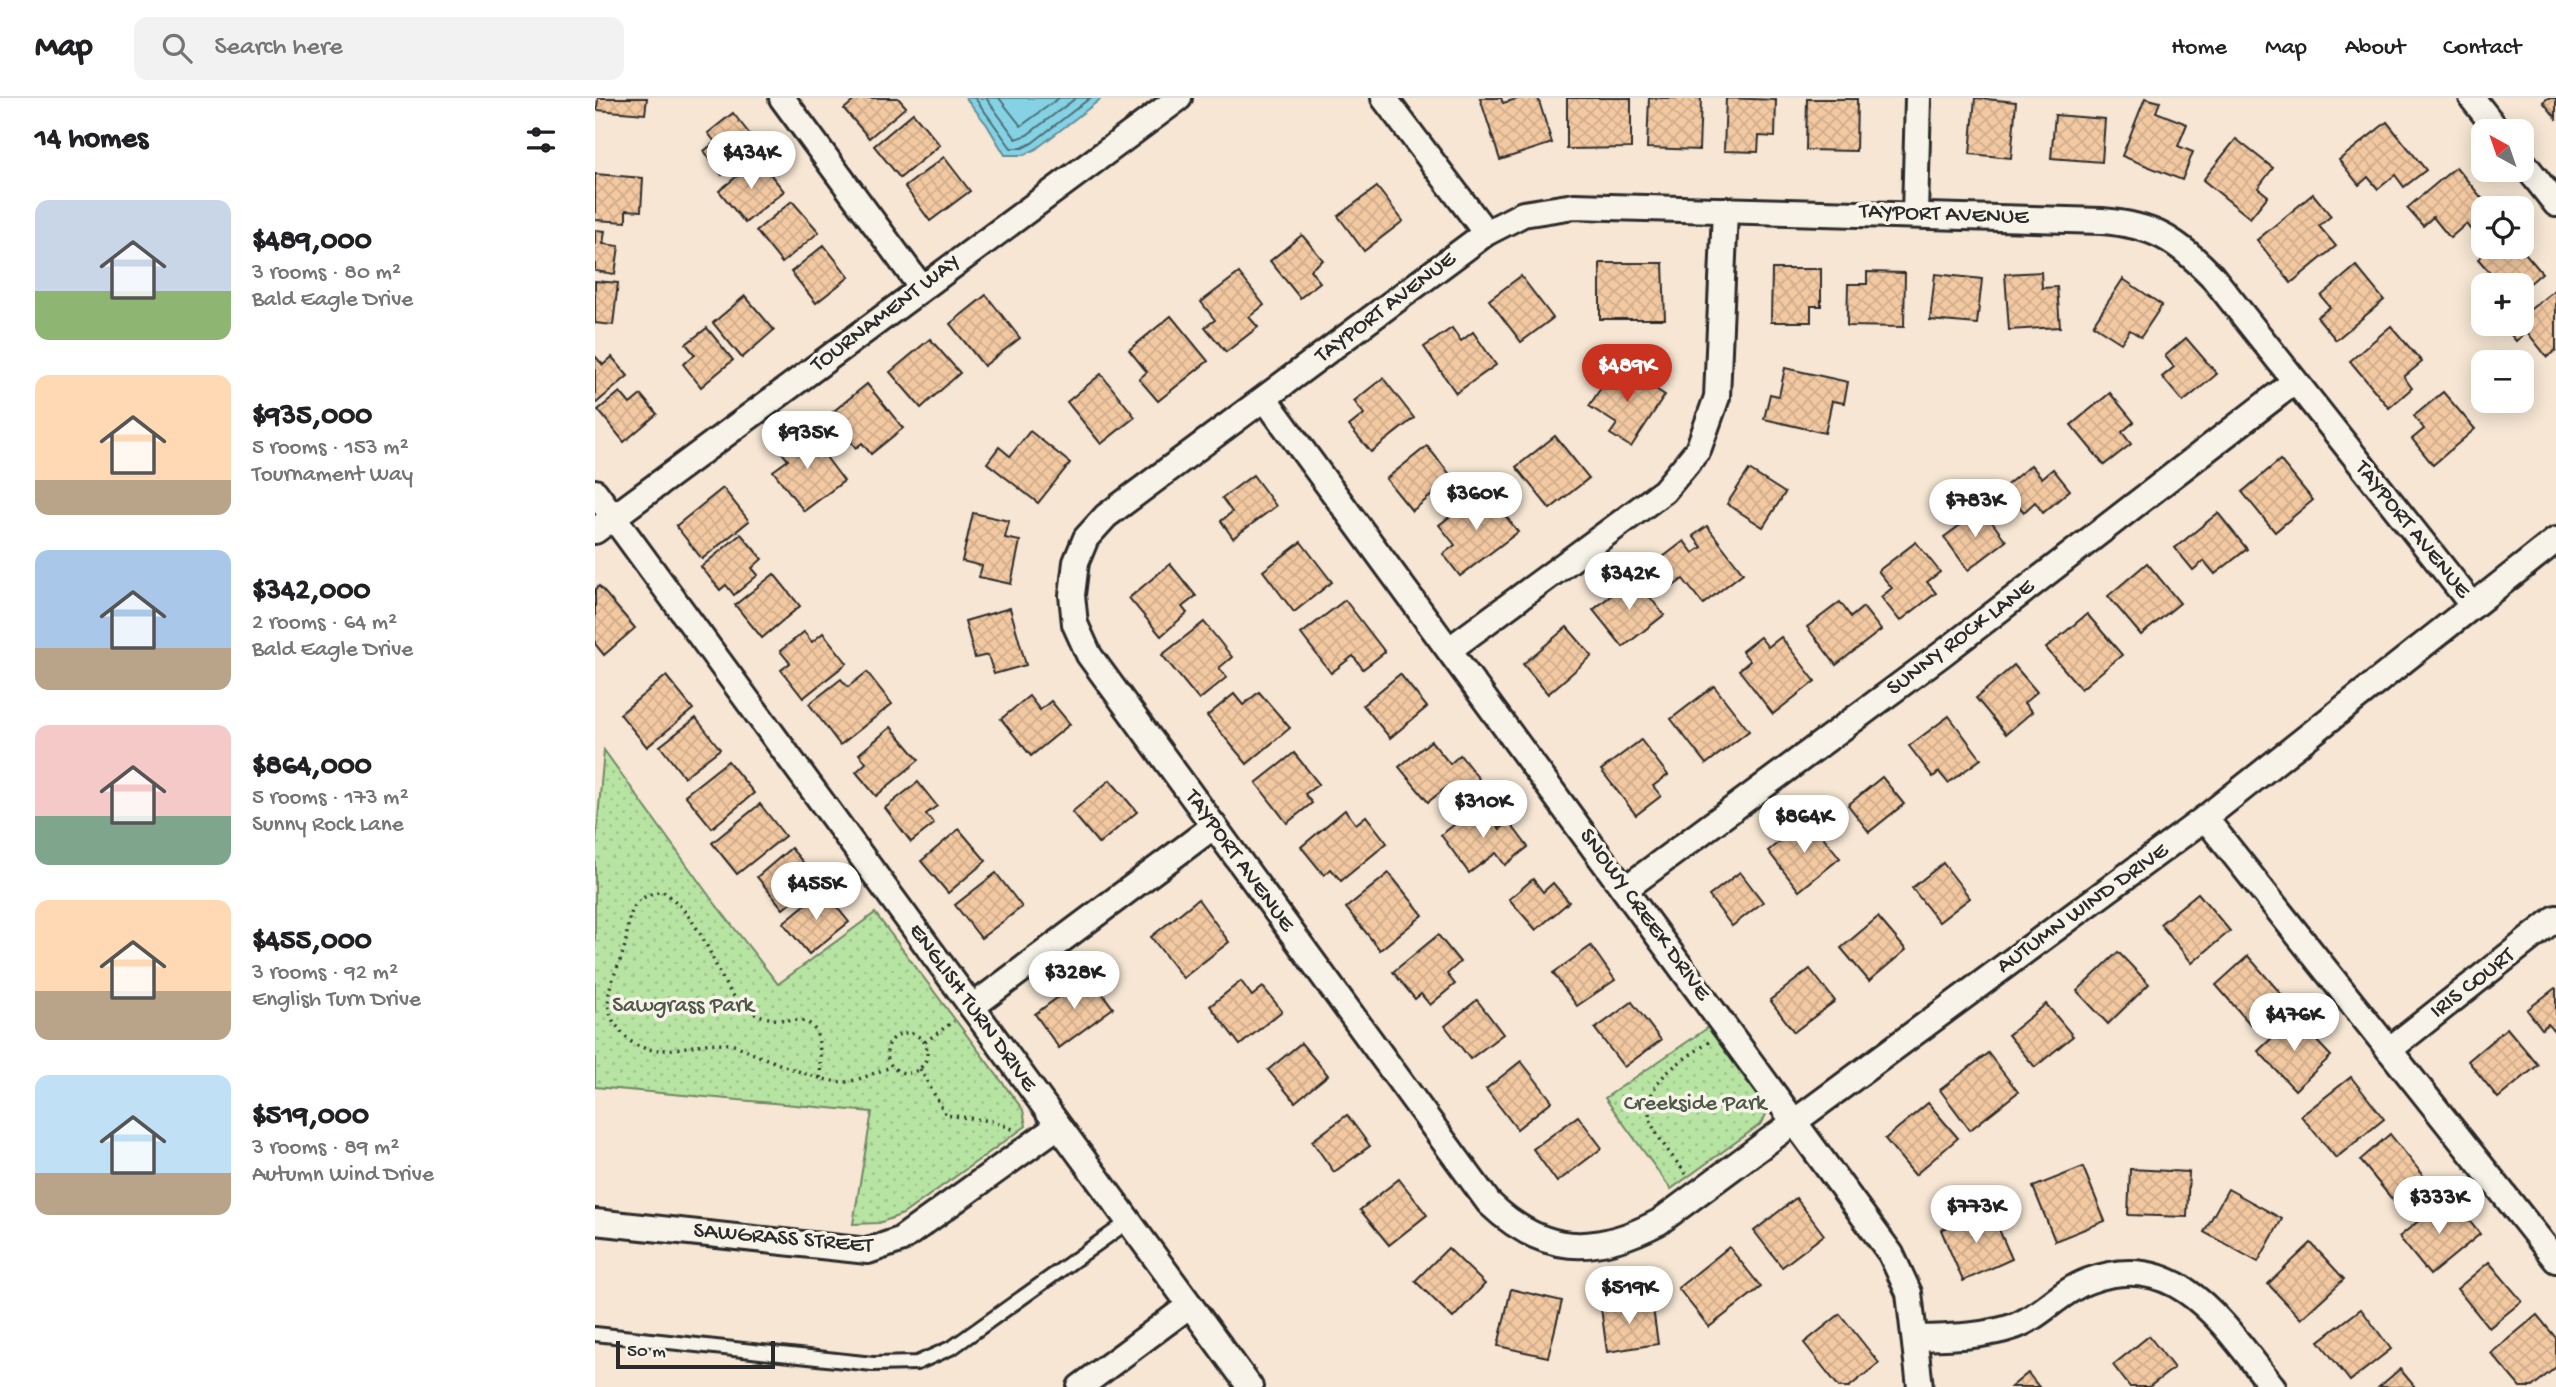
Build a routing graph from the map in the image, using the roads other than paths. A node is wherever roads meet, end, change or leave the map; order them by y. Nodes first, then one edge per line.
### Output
1 (782, 98) edge
2 (1179, 98) edge
3 (1384, 98) edge
4 (1918, 98) edge
5 (2472, 98) edge
6 (2489, 119) edge
7 (2534, 176) edge
8 (2556, 204) edge
9 (1725, 210) junction
10 (1915, 214) junction
11 (1486, 233) junction
12 (921, 287) junction
13 (2294, 382) junction
14 (1265, 398) junction
15 (595, 492) edge
16 (604, 524) edge
17 (2556, 540) edge
18 (2473, 606) junction
19 (1450, 649) junction
20 (2205, 818) junction
21 (1214, 826) junction
22 (1625, 889) junction
23 (2556, 918) edge
24 (972, 1007) junction
25 (2389, 1050) junction
26 (1795, 1122) junction
27 (1058, 1125) junction
28 (595, 1222) edge
29 (1129, 1222) junction
30 (1591, 1246) joint
31 (2556, 1260) edge
32 (1190, 1305) junction
33 (595, 1334) edge
34 (1915, 1338) junction
35 (1080, 1387) edge
36 (1250, 1387) edge
37 (1920, 1387) edge
38 (2273, 1387) edge

1 - 12 street
2 - 12 street, TOURNAMENT WAY
3 - 11 street
4 - 10 street
5 - 6 street
7 - 8 street
9 - 10 street, TAYPORT AVENUE
9 - 11 street, TAYPORT AVENUE
9 - 19 street
10 - 13 street, TAYPORT AVENUE
11 - 14 street, TAYPORT AVENUE
12 - 16 street, TOURNAMENT WAY
13 - 18 street, TAYPORT AVENUE
13 - 22 street, SUNNY ROCK LANE
14 - 19 street, SNOWY CREEK DRIVE
14 - 21 street, TAYPORT AVENUE
15 - 16 street, ENGLISH TURN DRIVE
16 - 24 street, ENGLISH TURN DRIVE
17 - 18 street, AUTUMN WIND DRIVE
18 - 20 street, AUTUMN WIND DRIVE
19 - 22 street, SNOWY CREEK DRIVE
20 - 25 street
20 - 26 street, AUTUMN WIND DRIVE
21 - 24 street
21 - 30 street, TAYPORT AVENUE
22 - 26 street, SNOWY CREEK DRIVE
23 - 25 street, IRIS COURT
24 - 27 street, ENGLISH TURN DRIVE
25 - 31 street
26 - 30 street, AUTUMN WIND DRIVE
26 - 34 street, SNOWY CREEK DRIVE
27 - 28 street, SAWGRASS STREET
27 - 29 street, ENGLISH TURN DRIVE
29 - 32 street, ENGLISH TURN DRIVE
29 - 33 lane
32 - 35 street
32 - 36 street, ENGLISH TURN DRIVE
34 - 37 street, SNOWY CREEK DRIVE
34 - 38 street

